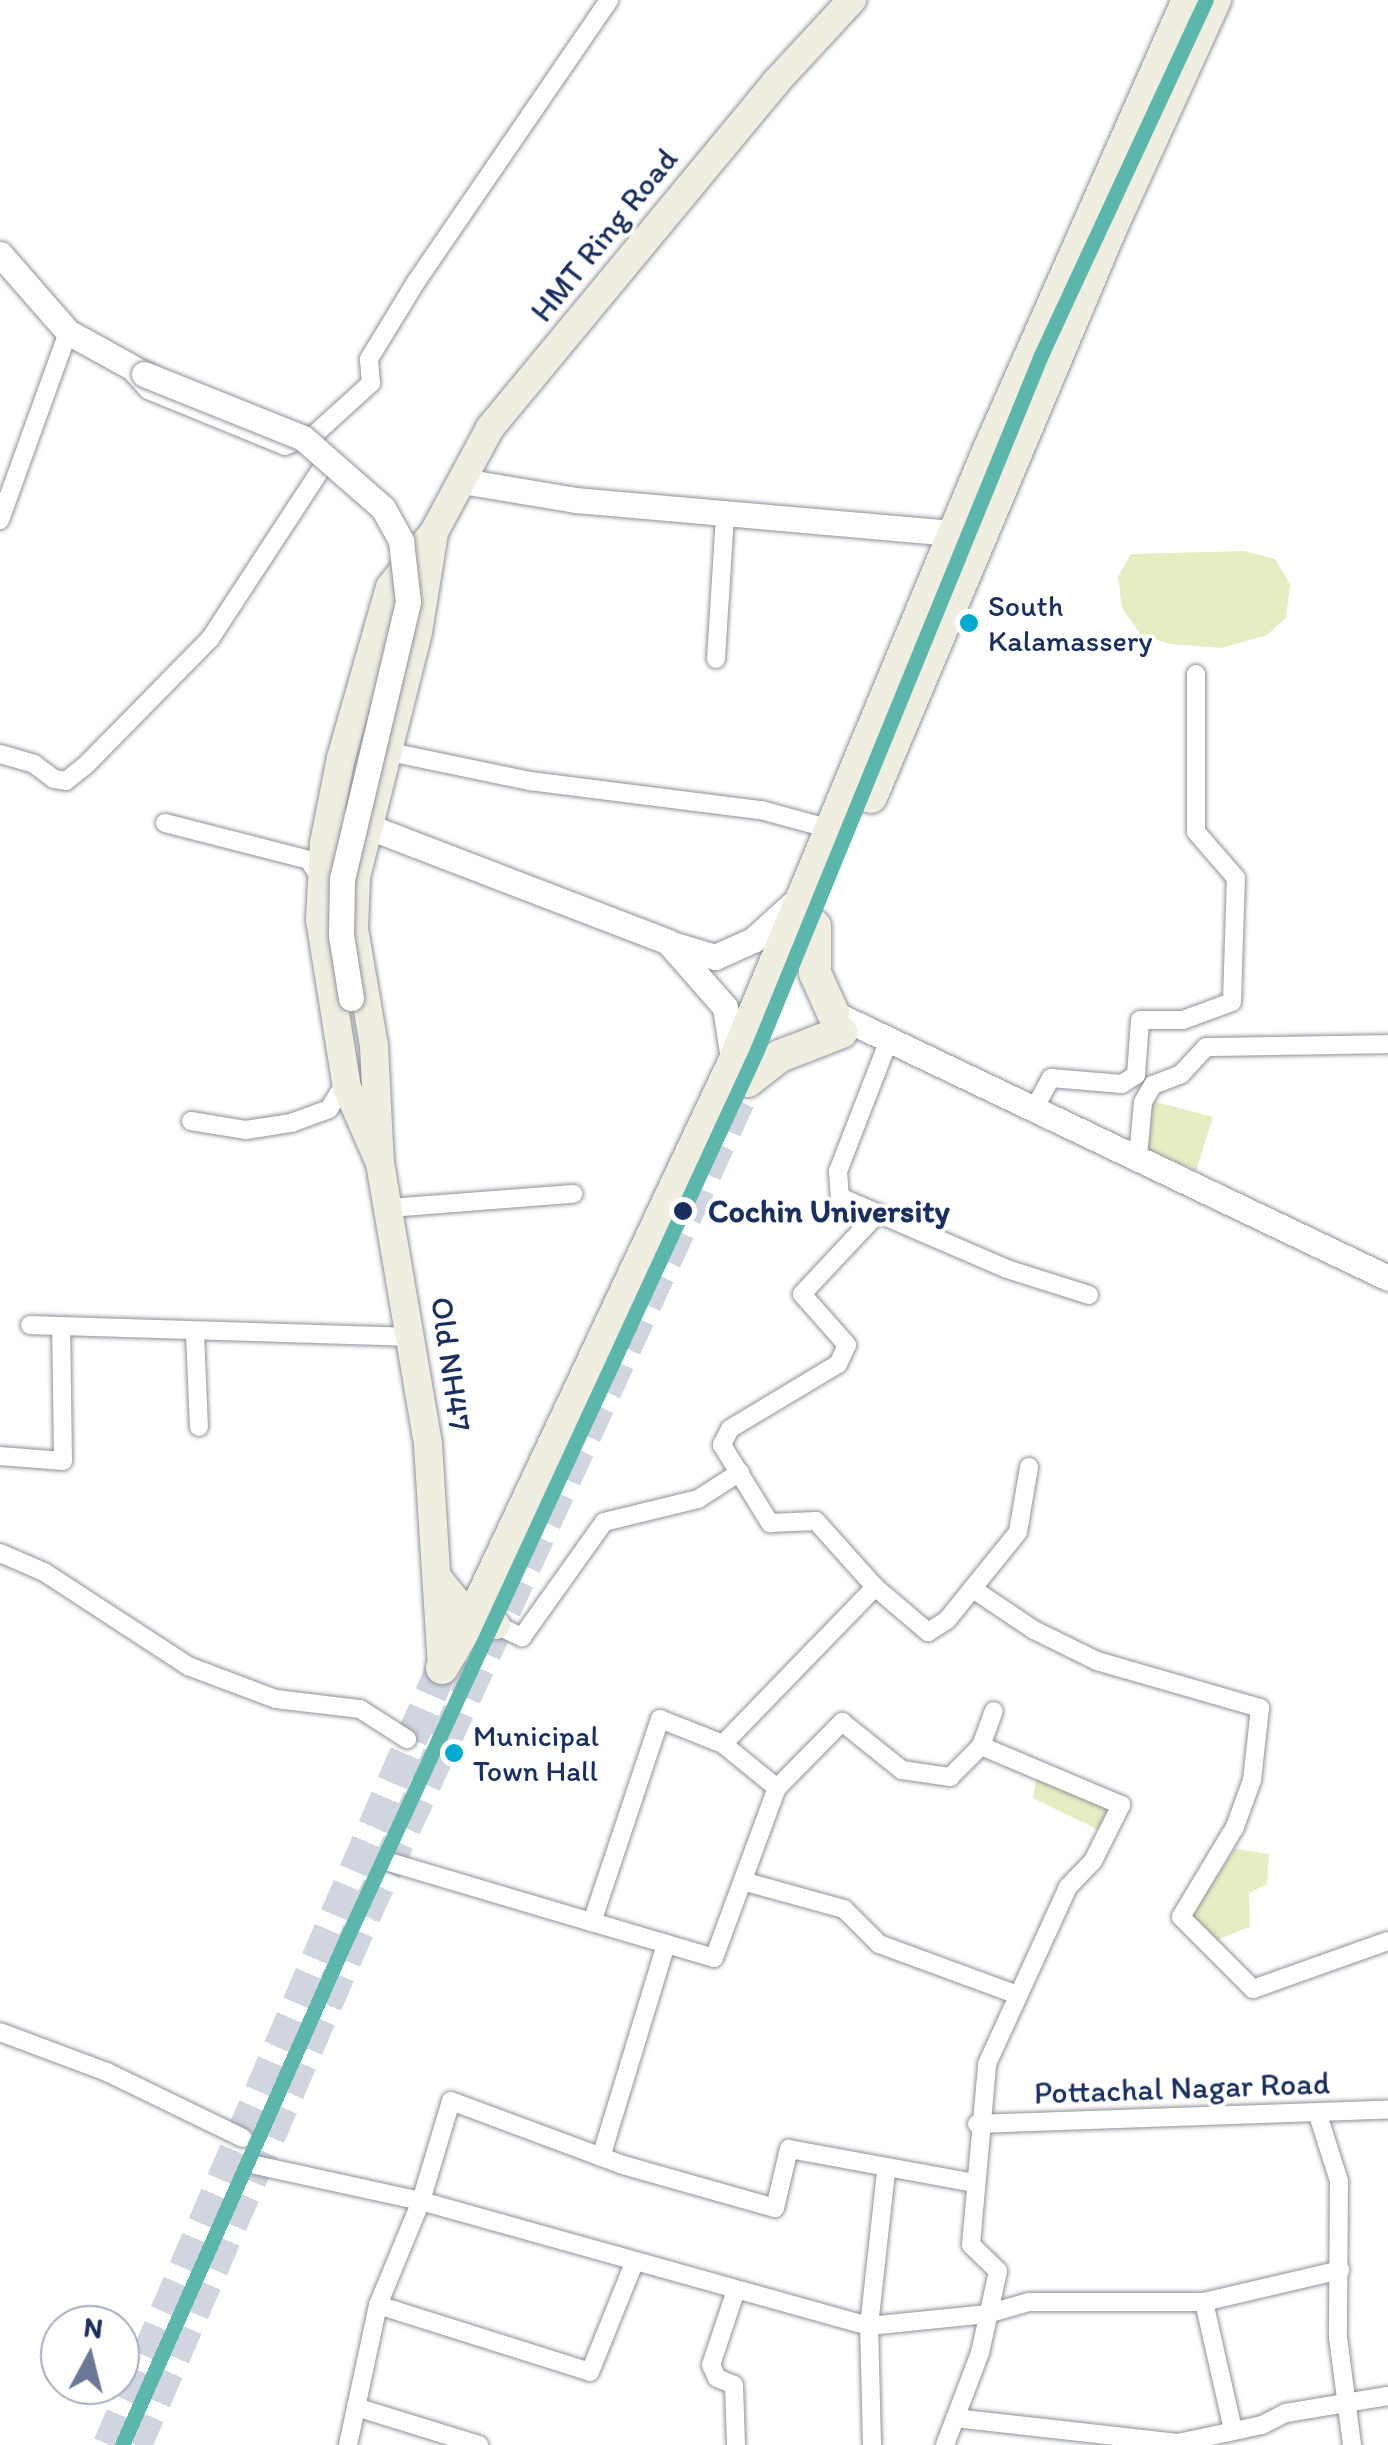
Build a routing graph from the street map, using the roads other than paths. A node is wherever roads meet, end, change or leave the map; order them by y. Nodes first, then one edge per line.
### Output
1 (609, 0) edge
2 (852, 0) edge
3 (1188, 0) edge
4 (1215, 0) edge
5 (1088, 249) junction
6 (0, 254) edge
7 (9, 277) edge
8 (68, 332) junction
9 (136, 370) junction
10 (322, 468) dead end
11 (462, 481) junction
12 (726, 514) junction
13 (0, 520) edge
14 (434, 532) junction
15 (954, 533) junction
16 (716, 659) dead end
17 (1196, 674) dead end
18 (385, 752) junction
19 (0, 754) edge
20 (330, 811) junction
21 (165, 823) dead end
22 (367, 827) junction
23 (835, 830) junction
24 (324, 884) junction
25 (812, 884) junction
26 (815, 926) junction
27 (668, 942) junction
28 (350, 998) junction
29 (771, 1002) junction
30 (837, 1022) junction
31 (1388, 1044) edge
32 (374, 1046) junction
33 (886, 1050) junction
34 (340, 1052) junction
35 (741, 1072) junction
36 (377, 1081) junction
37 (347, 1085) junction
38 (1035, 1107) junction
39 (191, 1121) dead end
40 (1138, 1157) junction
41 (380, 1163) junction
42 (573, 1194) dead end
43 (389, 1208) junction
44 (878, 1213) junction
45 (1388, 1278) edge
46 (1089, 1295) dead end
47 (1388, 1296) edge
48 (30, 1325) dead end
49 (61, 1326) junction
50 (195, 1333) junction
51 (413, 1337) junction
52 (199, 1427) dead end
53 (0, 1456) edge
54 (1029, 1467) dead end
55 (740, 1472) junction
56 (0, 1553) edge
57 (437, 1577) junction
58 (875, 1587) junction
59 (973, 1589) junction
60 (485, 1620) junction
61 (442, 1668) joint
62 (994, 1710) dead end
63 (407, 1739) dead end
64 (724, 1744) junction
65 (981, 1746) junction
66 (777, 1788) junction
67 (390, 1862) dead end
68 (746, 1882) junction
69 (592, 1922) junction
70 (1388, 1941) edge
71 (666, 1944) junction
72 (1016, 1994) junction
73 (0, 2032) edge
74 (1388, 2110) edge
75 (1318, 2114) junction
76 (978, 2124) junction
77 (244, 2138) dead end
78 (601, 2157) junction
79 (256, 2165) dead end
80 (886, 2171) junction
81 (974, 2183) junction
82 (420, 2202) junction
83 (634, 2263) junction
84 (1340, 2270) junction
85 (736, 2290) junction
86 (1204, 2302) junction
87 (378, 2306) junction
88 (988, 2314) junction
89 (869, 2326) junction
90 (1388, 2396) edge
91 (1348, 2400) junction
92 (356, 2408) junction
93 (955, 2418) junction
94 (1233, 2430) junction
95 (348, 2445) edge
96 (479, 2445) edge
97 (736, 2445) edge
98 (872, 2445) edge
99 (945, 2445) edge
100 (1352, 2445) edge

1 - 9 street
2 - 11 main road, HMT Ring Road
3 - 5 highway
4 - 5 highway
5 - 15 highway
5 - 26 highway
6 - 7 main road
7 - 8 main road
8 - 9 main road
8 - 13 street
9 - 28 main road, bridge
10 - 19 street
11 - 12 main road
11 - 14 main road, HMT Ring Road
12 - 15 main road
12 - 16 street
14 - 18 main road, HMT Ring Road
14 - 20 main road, HMT Ring Road
15 - 23 highway
17 - 38 street
18 - 22 main road, HMT Ring Road
18 - 23 street
20 - 22 main road
20 - 24 main road, Old NH47
21 - 24 street
22 - 27 main road
22 - 32 main road, Old NH47
23 - 25 highway
24 - 34 main road, Old NH47
25 - 27 main road
25 - 29 highway
26 - 29 highway
26 - 30 highway
27 - 35 main road
28 - 32 main road
28 - 34 main road
29 - 35 highway
30 - 33 main road
30 - 35 highway
30 - 38 main road
31 - 40 street
32 - 36 main road, Old NH47
33 - 44 street
33 - 47 main road
34 - 37 main road, Old NH47
35 - 60 highway
36 - 37 main road
36 - 41 main road, Old NH47
37 - 39 street
37 - 41 main road, Old NH47
38 - 40 main road
40 - 45 main road
41 - 43 main road, Old NH47
42 - 43 street
43 - 51 main road, Old NH47
44 - 46 street
44 - 55 street
48 - 49 street
49 - 50 street
49 - 53 street
50 - 51 street
50 - 52 street
51 - 57 main road, Old NH47
54 - 59 street
55 - 58 street
55 - 60 street
56 - 63 street
57 - 60 main road
57 - 61 main road, Old NH47
58 - 59 street
58 - 64 street
59 - 70 street
60 - 61 highway
62 - 65 street
64 - 66 street
64 - 69 street
65 - 66 street
65 - 72 street
66 - 68 street
67 - 69 street
68 - 71 street
68 - 72 street
69 - 71 street
71 - 78 street
72 - 76 street
73 - 77 street
74 - 75 street, Pottachal Nagar Road
75 - 76 street, Pottachal Nagar Road
75 - 84 street
76 - 81 street
78 - 80 street
78 - 82 street
79 - 82 street
80 - 81 street
80 - 89 street
81 - 88 street
82 - 83 street
82 - 87 street
83 - 85 street
83 - 87 street
84 - 86 street
84 - 91 street
85 - 89 street
85 - 97 street
86 - 88 street
86 - 94 street
87 - 92 street
88 - 89 street
88 - 93 street
89 - 98 street
90 - 91 street
91 - 94 street
91 - 100 street
92 - 95 street
92 - 96 street
93 - 94 street
93 - 99 street

